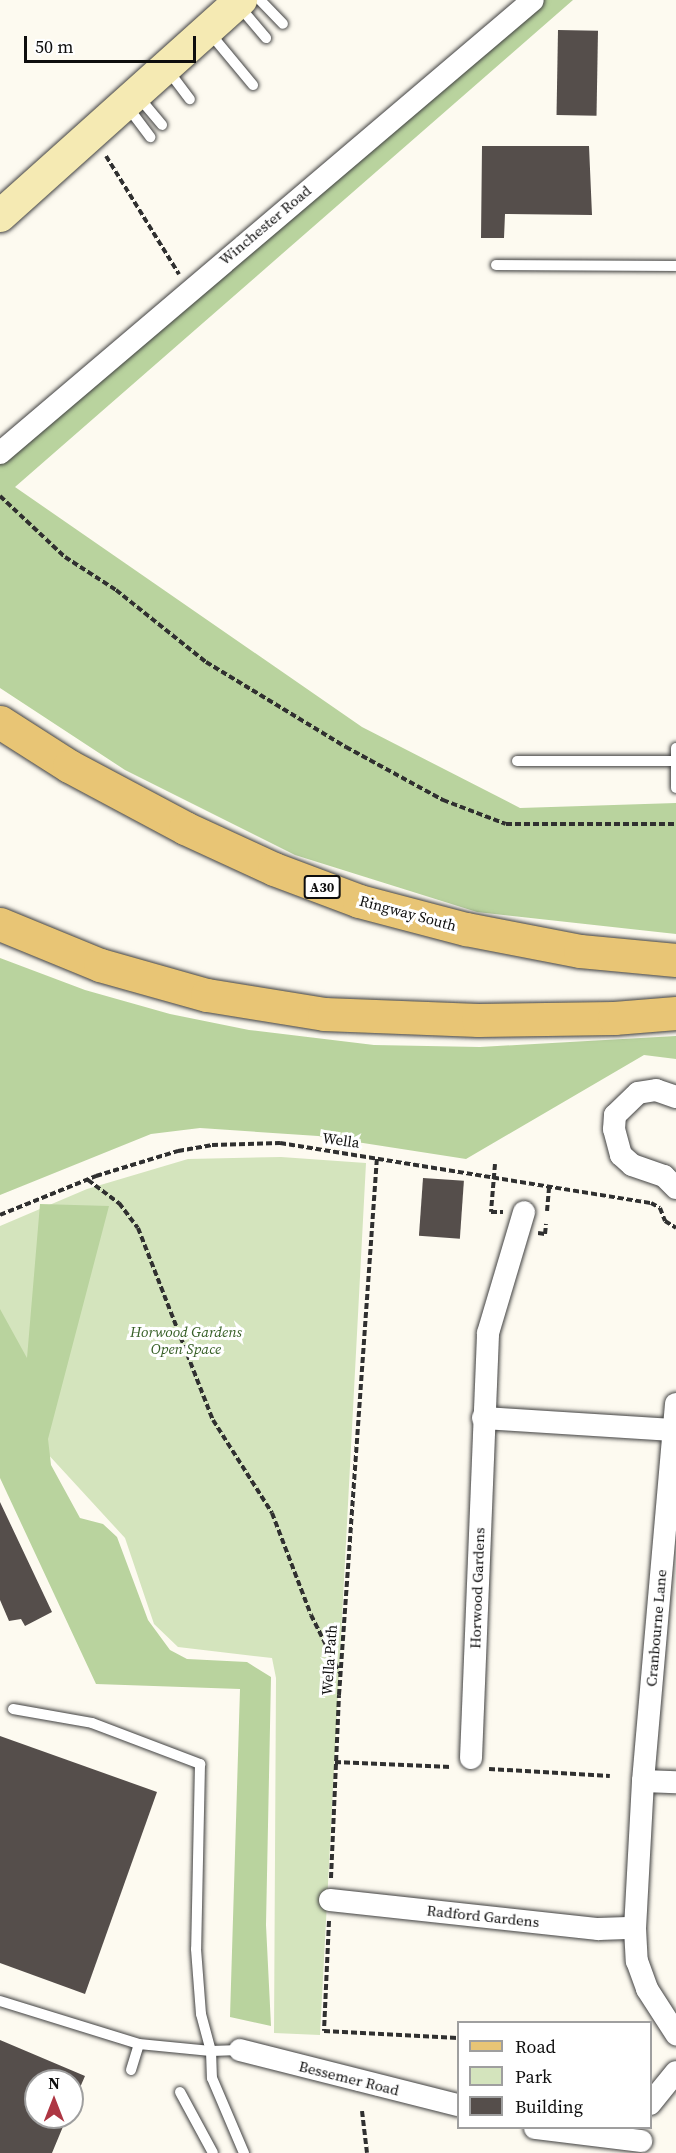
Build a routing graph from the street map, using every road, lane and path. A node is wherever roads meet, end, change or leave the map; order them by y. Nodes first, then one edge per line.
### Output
1 (533, 0) edge
2 (246, 1) edge
3 (283, 24) dead end
4 (206, 30) junction
5 (266, 38) dead end
6 (165, 66) junction
7 (253, 85) dead end
8 (130, 99) junction
9 (190, 99) dead end
10 (162, 125) dead end
11 (150, 137) dead end
12 (102, 150) dead end
13 (0, 216) edge
14 (496, 265) dead end
15 (676, 266) edge
16 (189, 289) junction
17 (0, 453) edge
18 (0, 496) edge
19 (0, 722) edge
20 (676, 748) edge
21 (517, 761) dead end
22 (675, 761) edge
23 (676, 788) edge
24 (676, 824) edge
25 (0, 924) edge
26 (676, 960) edge
27 (676, 1013) edge
28 (676, 1097) edge
29 (377, 1157) junction
30 (495, 1164) dead end
31 (494, 1177) junction
32 (88, 1180) junction
33 (676, 1188) edge
34 (490, 1212) dead end
35 (524, 1212) dead end
36 (0, 1215) edge
37 (675, 1228) edge
38 (676, 1404) edge
39 (483, 1418) junction
40 (674, 1430) junction
41 (340, 1673) junction
42 (13, 1709) dead end
43 (471, 1758) dead end
44 (643, 1781) junction
45 (676, 1782) edge
46 (330, 1900) junction
47 (636, 1928) junction
48 (0, 2001) edge
49 (676, 2034) edge
50 (457, 2038) edge
51 (139, 2044) junction
52 (240, 2050) joint
53 (211, 2051) junction
54 (132, 2070) dead end
55 (676, 2072) edge
56 (180, 2092) dead end
57 (652, 2103) edge
58 (457, 2104) edge
59 (362, 2111) dead end
60 (551, 2129) edge
61 (641, 2140) edge
62 (213, 2153) edge
63 (244, 2153) edge
64 (367, 2153) edge

1 - 16 street, Winchester Road
2 - 3 lane
2 - 4 street
2 - 5 lane
4 - 6 street
4 - 7 lane
6 - 8 street
6 - 9 lane
8 - 10 lane
8 - 11 lane
8 - 13 street
12 - 16 path
14 - 15 lane
16 - 17 street, Winchester Road
18 - 24 path
19 - 26 main road, Ringway South / A30
20 - 22 lane
21 - 22 lane
22 - 23 lane
25 - 27 main road
28 - 33 street
29 - 31 path, Wella
29 - 32 path, Wella
29 - 41 path, Wella Path
30 - 31 path
31 - 34 path
31 - 37 path, Wella
32 - 36 path, Wella
32 - 41 path
35 - 39 street, Horwood Gardens
38 - 40 street, Cranbourne Lane
39 - 40 street
39 - 43 street, Horwood Gardens
40 - 44 street, Cranbourne Lane
41 - 46 path, Wella Path
42 - 53 lane
44 - 45 street
44 - 47 street, Cranbourne Lane
46 - 47 street, Radford Gardens
46 - 50 path, Wella Path
47 - 49 street, Cranbourne Lane
48 - 51 lane
51 - 53 lane
51 - 54 lane
52 - 53 lane
52 - 58 street, Bessemer Road
53 - 63 lane
55 - 57 street
56 - 62 lane
59 - 64 path
60 - 61 street

